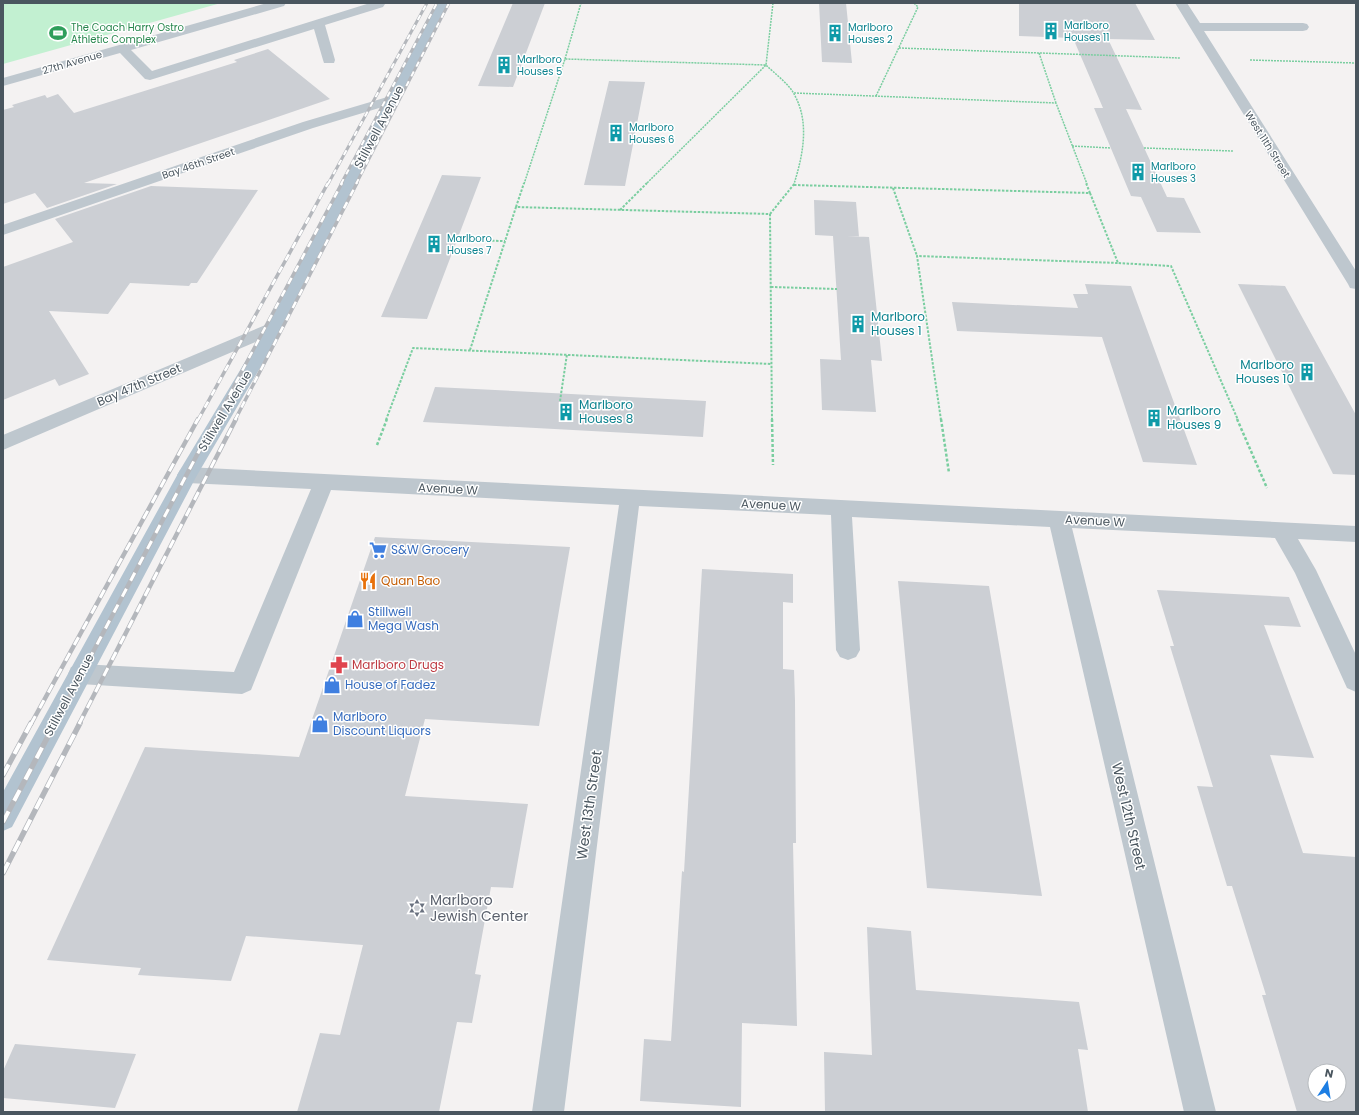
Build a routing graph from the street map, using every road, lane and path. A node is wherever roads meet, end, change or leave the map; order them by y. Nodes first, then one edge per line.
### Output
1 (280, 3) edge
2 (443, 3) edge
3 (581, 3) edge
4 (773, 3) edge
5 (914, 3) edge
6 (946, 3) edge
7 (953, 3) edge
8 (1181, 3) edge
9 (379, 4) dead end
10 (318, 23) junction
11 (1303, 26) dead end
12 (1195, 27) junction
13 (122, 48) junction
14 (899, 48) junction
15 (1039, 53) junction
16 (1180, 58) dead end
17 (565, 59) junction
18 (329, 60) dead end
19 (1250, 60) dead end
20 (1356, 63) edge
21 (766, 65) junction
22 (3, 82) edge
23 (794, 93) junction
24 (876, 96) junction
25 (394, 99) junction
26 (1056, 103) junction
27 (1072, 146) junction
28 (1111, 148) dead end
29 (1144, 148) dead end
30 (1233, 151) dead end
31 (794, 185) junction
32 (892, 188) junction
33 (1090, 193) junction
34 (516, 207) junction
35 (620, 210) junction
36 (770, 214) junction
37 (3, 230) edge
38 (448, 240) dead end
39 (505, 241) junction
40 (917, 256) junction
41 (1118, 263) junction
42 (1356, 284) edge
43 (771, 287) junction
44 (836, 289) dead end
45 (275, 327) junction
46 (470, 350) junction
47 (567, 354) junction
48 (771, 364) junction
49 (560, 401) dead end
50 (3, 443) edge
51 (377, 445) dead end
52 (774, 464) dead end
53 (949, 473) dead end
54 (187, 475) junction
55 (324, 482) junction
56 (1267, 488) dead end
57 (630, 498) junction
58 (841, 508) junction
59 (1059, 520) junction
60 (1281, 530) junction
61 (1356, 534) edge
62 (848, 650) dead end
63 (80, 674) junction
64 (1356, 681) edge
65 (5, 812) edge
66 (548, 1112) edge
67 (1200, 1112) edge

1 - 13 street, 27th Avenue
2 - 25 main road, Stillwell Avenue
3 - 17 path
4 - 21 path
5 - 14 path
6 - 7 path
8 - 12 street, West 11th Street
9 - 10 street
10 - 13 street
10 - 18 street
11 - 12 street
12 - 42 street, West 11th Street
13 - 22 street, 27th Avenue
14 - 15 path
14 - 24 path
15 - 16 path
15 - 26 path
17 - 21 path
17 - 34 path
19 - 20 path
21 - 23 path
21 - 35 path
23 - 24 path
23 - 31 path
24 - 26 path
25 - 37 street, Bay 46th Street
25 - 45 main road, Stillwell Avenue
26 - 27 path
27 - 28 path
27 - 33 path
29 - 30 path
31 - 32 path
31 - 36 path
32 - 33 path
32 - 40 path
33 - 41 path
34 - 35 path
34 - 39 path
35 - 36 path
36 - 43 path
38 - 39 path
39 - 46 path
40 - 41 path
40 - 53 path
41 - 56 path
43 - 44 path
43 - 48 path
45 - 50 street, Bay 47th Street
45 - 54 main road, Stillwell Avenue
46 - 47 path
46 - 51 path
47 - 48 path
47 - 49 path
48 - 52 path
54 - 55 street, Avenue W
54 - 63 main road, Stillwell Avenue
55 - 57 street, Avenue W
55 - 63 street
57 - 58 street, Avenue W
57 - 66 street, West 13th Street
58 - 59 street, Avenue W
58 - 62 street
59 - 60 street, Avenue W
59 - 67 street, West 12th Street
60 - 61 street, Avenue W
60 - 64 street
63 - 65 main road, Stillwell Avenue

